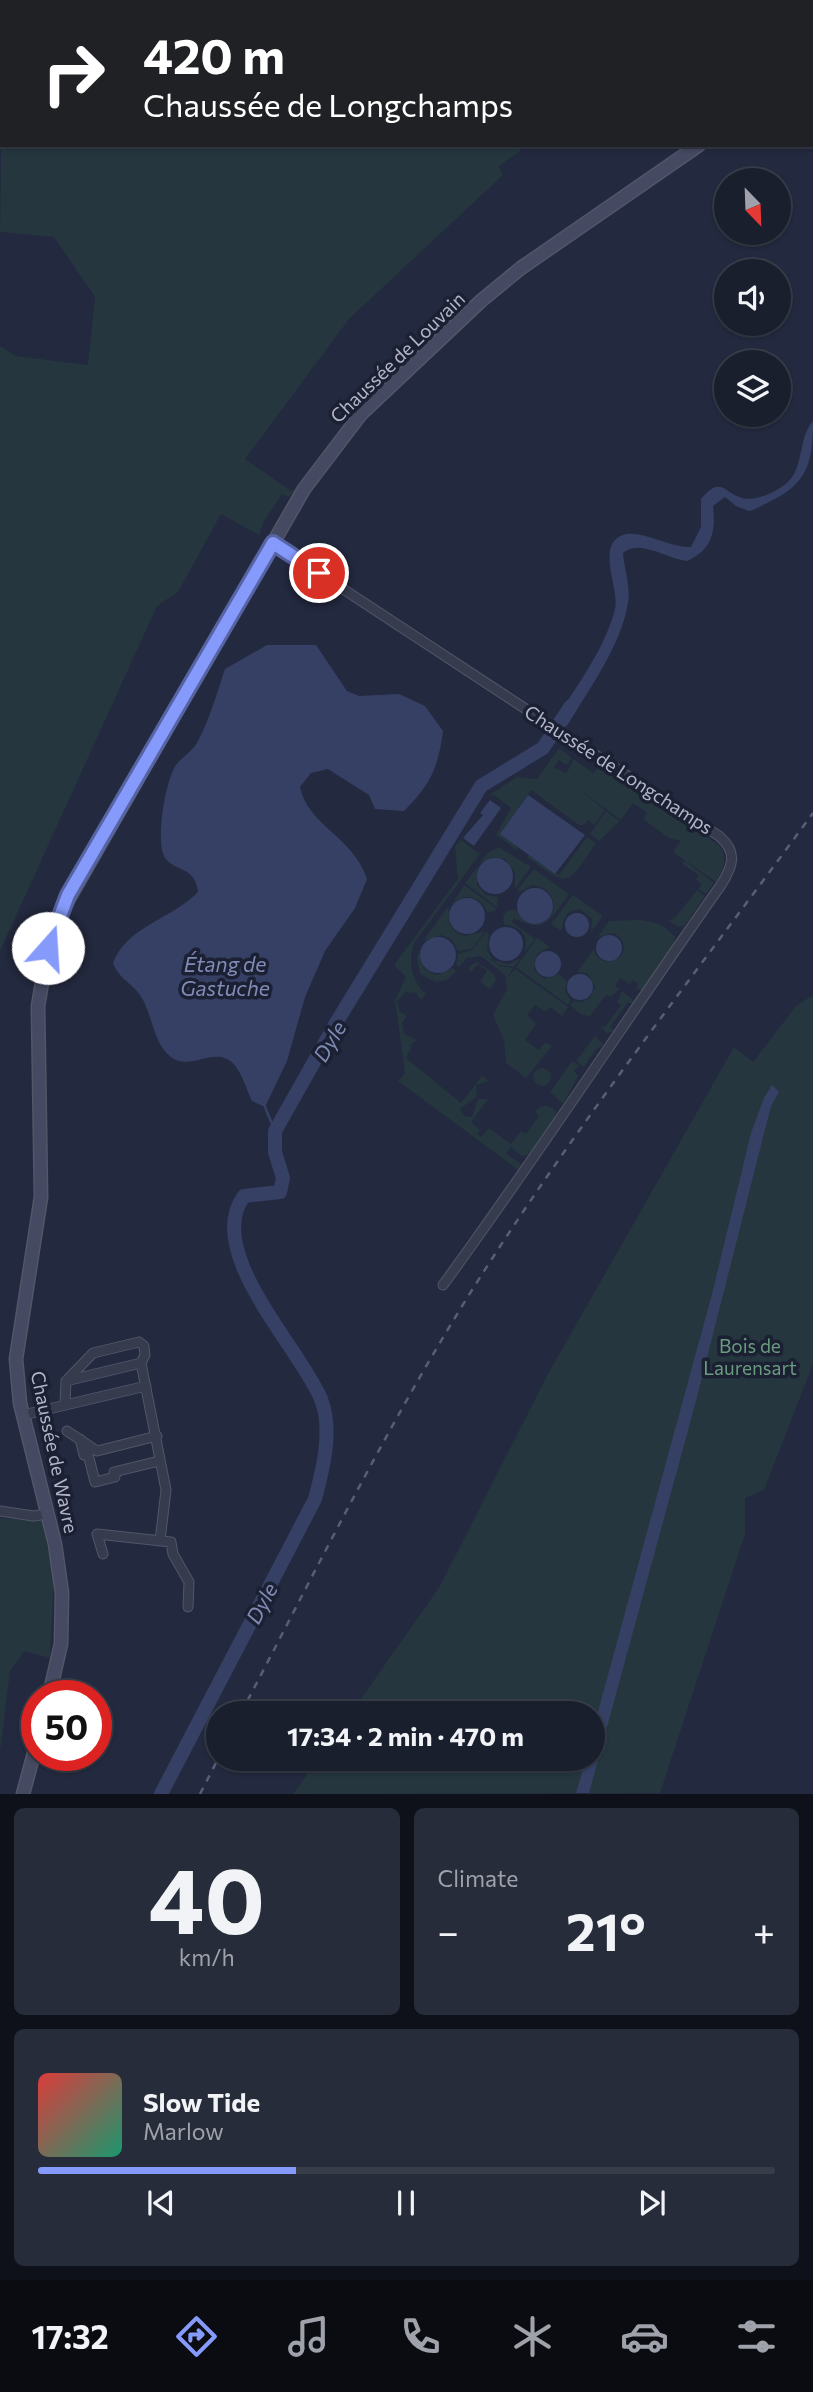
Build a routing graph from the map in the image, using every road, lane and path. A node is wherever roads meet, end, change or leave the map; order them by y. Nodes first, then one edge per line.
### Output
1 (696, 147) edge
2 (273, 543) junction
3 (38, 1006) joint
4 (443, 1284) dead end
5 (141, 1363) junction
6 (66, 1381) junction
7 (146, 1386) junction
8 (65, 1404) junction
9 (23, 1415) junction
10 (67, 1431) dead end
11 (157, 1436) junction
12 (80, 1440) junction
13 (159, 1461) junction
14 (0, 1511) edge
15 (48, 1514) junction
16 (160, 1541) junction
17 (103, 1554) dead end
18 (188, 1607) dead end
19 (53, 1680) edge
20 (29, 1771) edge
21 (23, 1794) edge

1 - 2 main road, Chaussée de Louvain
2 - 3 main road, Chaussée de Louvain
2 - 4 street, Chaussée de Longchamps
3 - 9 main road, Chaussée de Wavre
5 - 6 street
5 - 6 street
5 - 7 street
6 - 8 street
7 - 8 street
7 - 11 street
8 - 9 street
9 - 15 main road, Chaussée de Wavre
10 - 12 street
11 - 12 street
11 - 13 street
12 - 13 street
13 - 16 street
14 - 15 street
15 - 19 main road, Chaussée de Wavre
16 - 17 street
16 - 18 street
20 - 21 main road

